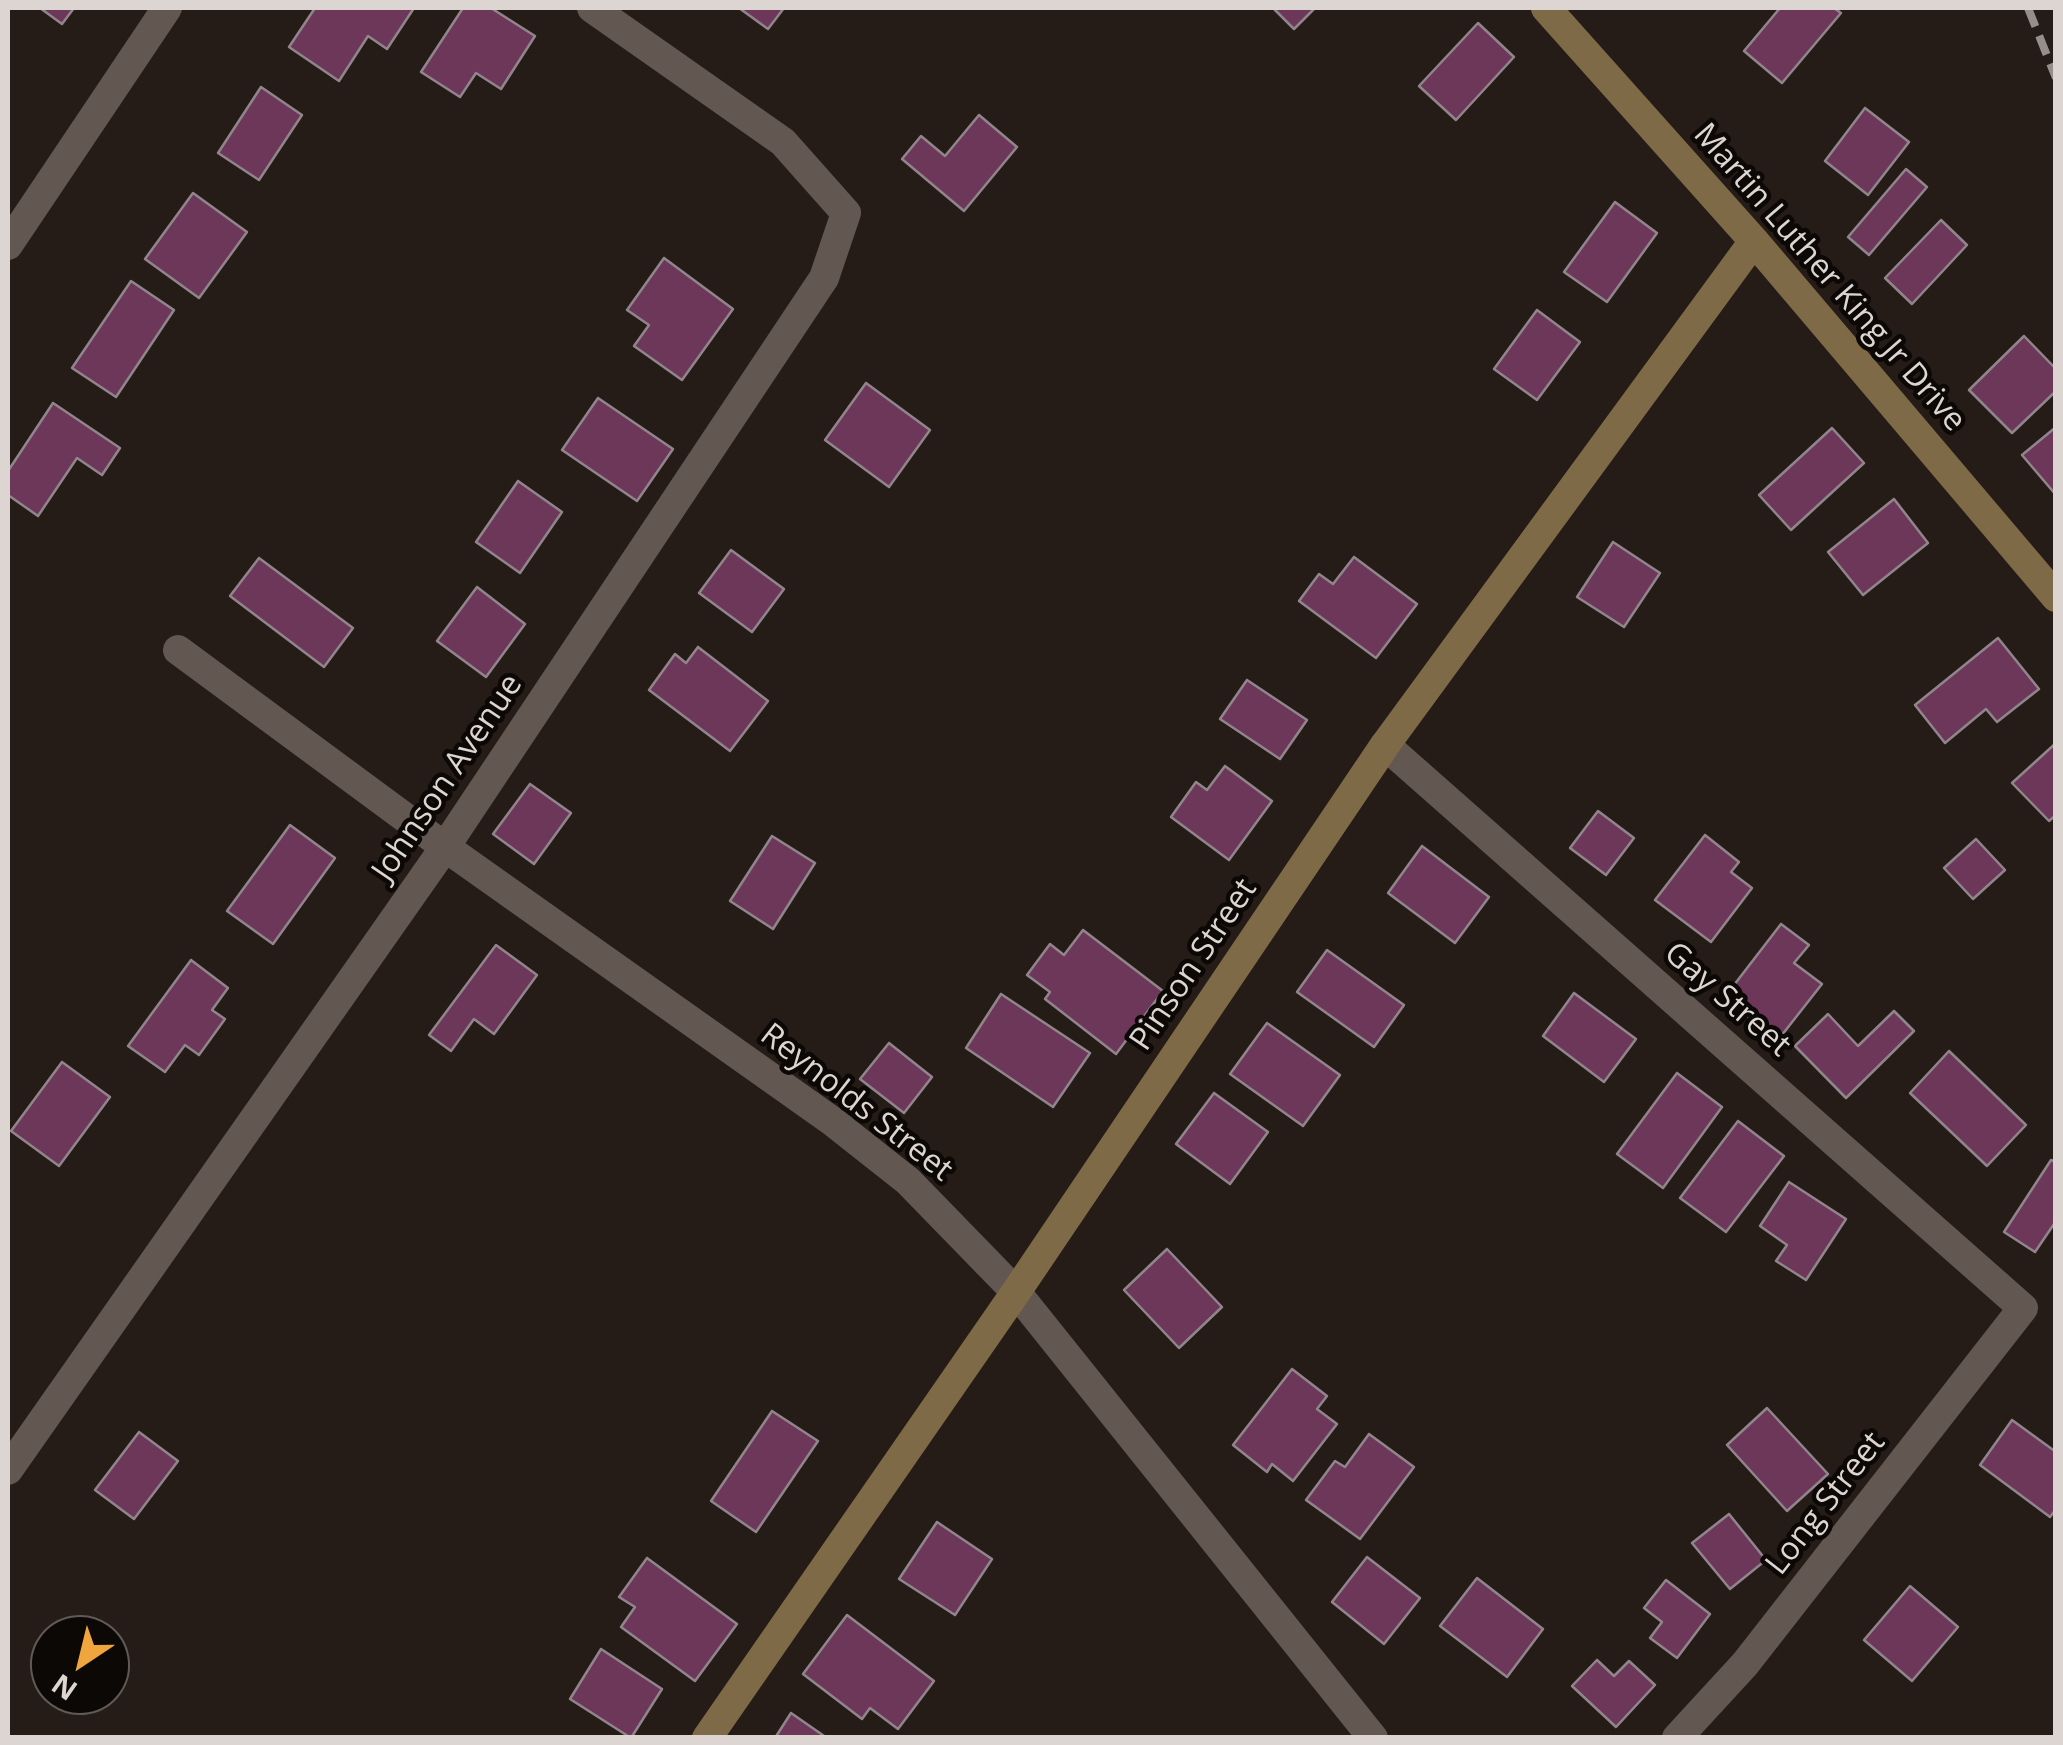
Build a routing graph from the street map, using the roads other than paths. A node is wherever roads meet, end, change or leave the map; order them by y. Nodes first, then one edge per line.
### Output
1 (167, 8) edge
2 (592, 8) edge
3 (1546, 8) edge
4 (1754, 241) junction
5 (8, 246) edge
6 (2056, 598) edge
7 (178, 650) dead end
8 (1385, 745) junction
9 (445, 847) junction
10 (1016, 1292) junction
11 (2023, 1308) joint
12 (8, 1470) edge
13 (707, 1738) edge
14 (1372, 1738) edge
15 (1677, 1738) edge

1 - 5 street
2 - 9 street, Johnson Avenue
3 - 4 street, Martin Luther King Jr Drive
4 - 6 street, Martin Luther King Jr Drive
4 - 8 street, Pinson Street
7 - 9 street, Reynolds Street
8 - 10 street, Pinson Street
8 - 11 street, Gay Street
9 - 10 street, Reynolds Street
9 - 12 street, Johnson Avenue
10 - 13 street, Pinson Street
10 - 14 street, Reynolds Street
11 - 15 street, Long Street

